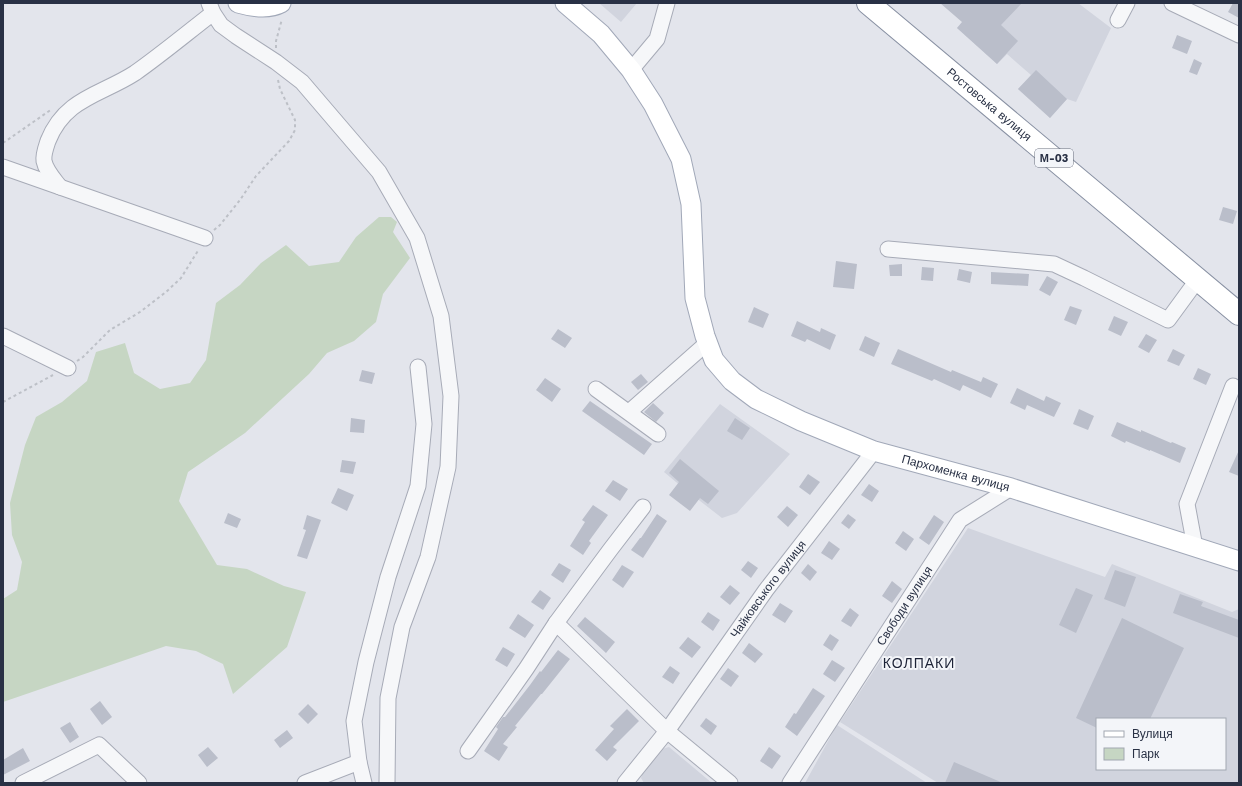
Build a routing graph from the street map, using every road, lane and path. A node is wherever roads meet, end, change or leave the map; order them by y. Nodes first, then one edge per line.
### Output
1 (238, 3) edge
2 (565, 3) edge
3 (667, 3) edge
4 (868, 3) edge
5 (1127, 3) edge
6 (1172, 3) edge
7 (211, 8) edge
8 (282, 10) edge
9 (1118, 20) dead end
10 (1239, 35) edge
11 (276, 62) junction
12 (631, 70) junction
13 (57, 106) dead end
14 (3, 143) edge
15 (3, 167) edge
16 (60, 187) junction
17 (204, 238) junction
18 (888, 249) dead end
19 (1198, 279) junction
20 (1239, 314) edge
21 (3, 336) edge
22 (706, 339) junction
23 (418, 367) dead end
24 (68, 368) junction
25 (1233, 386) dead end
26 (596, 389) dead end
27 (3, 402) edge
28 (629, 412) junction
29 (658, 434) dead end
30 (874, 451) junction
31 (1011, 488) junction
32 (643, 507) dead end
33 (1195, 547) junction
34 (1239, 561) edge
35 (556, 623) junction
36 (667, 731) junction
37 (468, 751) dead end
38 (359, 762) junction
39 (23, 783) edge
40 (140, 783) edge
41 (305, 783) edge
42 (364, 783) edge
43 (387, 783) edge
44 (625, 783) edge
45 (730, 783) edge
46 (790, 783) edge

1 - 8 main road
2 - 12 main road, Пархоменка вулиця
3 - 12 street
4 - 19 highway, Ростовська вулиця / М-03
5 - 9 street
6 - 10 street
7 - 11 street
7 - 16 street
8 - 11 path
11 - 17 path
11 - 43 street
12 - 22 main road, Пархоменка вулиця
13 - 14 path
15 - 16 street
16 - 17 street
17 - 24 path
18 - 19 street
19 - 20 highway, Ростовська вулиця / М-03
21 - 24 street
22 - 28 street
22 - 30 main road, Пархоменка вулиця
23 - 38 street
24 - 27 path
25 - 33 street
26 - 28 street
28 - 29 street
30 - 31 main road, Пархоменка вулиця
30 - 36 street, Чайковського вулиця
31 - 33 main road, Пархоменка вулиця
31 - 46 street, Свободи вулиця
32 - 35 street
33 - 34 main road, Пархоменка вулиця
35 - 36 street
35 - 37 street
36 - 44 street, Чайковського вулиця
36 - 45 street
38 - 41 street
38 - 42 street
39 - 40 street

